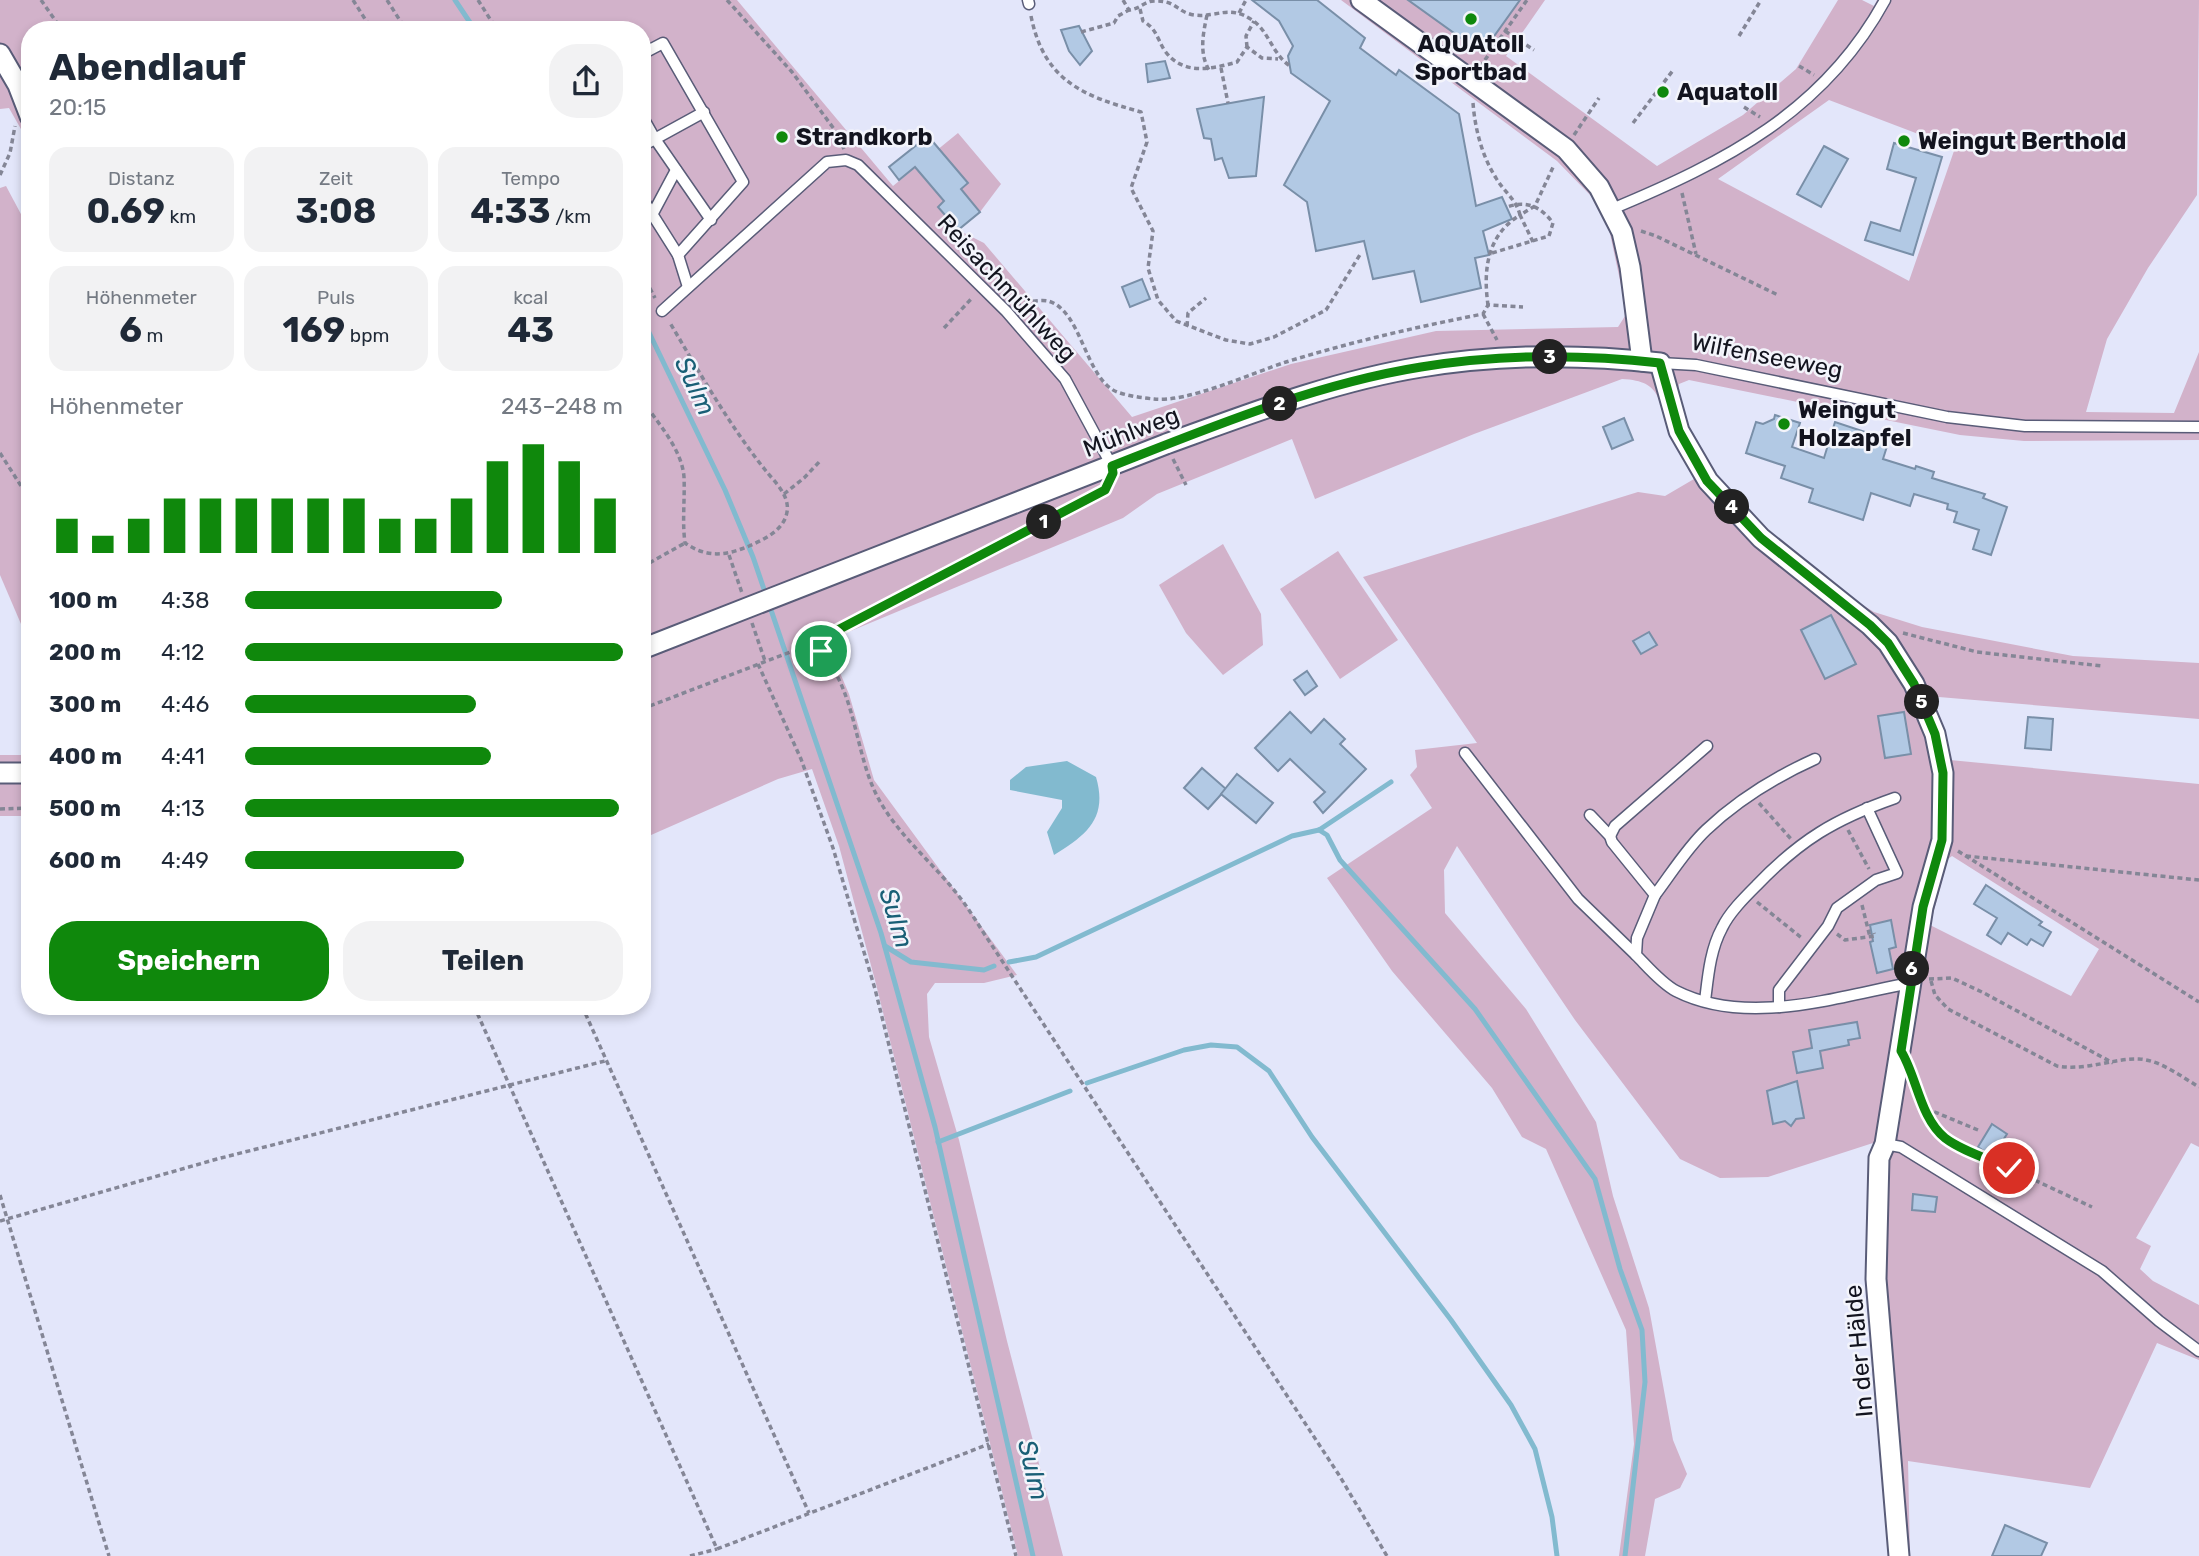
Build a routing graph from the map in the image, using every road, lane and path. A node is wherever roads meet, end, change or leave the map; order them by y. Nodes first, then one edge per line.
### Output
1 (41, 0) edge
2 (353, 0) edge
3 (387, 0) edge
4 (478, 0) edge
5 (727, 0) edge
6 (1123, 0) edge
7 (1246, 0) edge
8 (1362, 0) edge
9 (1527, 0) edge
10 (1761, 0) edge
11 (1885, 0) edge
12 (1172, 1) edge
13 (1028, 2) edge
14 (1129, 9) junction
15 (1140, 9) junction
16 (1239, 13) junction
17 (1207, 15) junction
18 (1254, 20) junction
19 (56, 21) edge
20 (366, 21) edge
21 (400, 21) edge
22 (491, 21) edge
23 (1505, 31) junction
24 (1081, 32) dead end
25 (1739, 36) dead end
26 (1247, 47) junction
27 (651, 49) edge
28 (1534, 50) dead end
29 (0, 54) edge
30 (1279, 59) junction
31 (1290, 66) dead end
32 (1221, 69) junction
33 (1674, 69) dead end
34 (1209, 70) junction
35 (1472, 78) junction
36 (1599, 98) dead end
37 (1228, 103) dead end
38 (21, 112) edge
39 (704, 112) junction
40 (1633, 122) dead end
41 (21, 124) edge
42 (651, 132) edge
43 (655, 139) junction
44 (651, 141) edge
45 (1566, 149) junction
46 (846, 160) junction
47 (676, 170) junction
48 (0, 175) edge
49 (1679, 181) junction
50 (1517, 203) junction
51 (1535, 206) junction
52 (1507, 207) dead end
53 (1612, 209) junction
54 (652, 215) joint
55 (1520, 215) junction
56 (711, 220) junction
57 (1622, 232) junction
58 (1532, 242) junction
59 (1361, 253) dead end
60 (1492, 253) junction
61 (678, 255) junction
62 (1696, 256) junction
63 (688, 287) junction
64 (982, 288) junction
65 (651, 290) edge
66 (1778, 295) dead end
67 (1206, 298) dead end
68 (1488, 305) junction
69 (1523, 307) dead end
70 (662, 311) junction
71 (1006, 311) junction
72 (1483, 314) junction
73 (1186, 326) junction
74 (944, 328) dead end
75 (1507, 358) junction
76 (1651, 362) junction
77 (651, 414) edge
78 (2199, 427) edge
79 (1166, 444) junction
80 (0, 453) edge
81 (821, 460) dead end
82 (1112, 466) junction
83 (1186, 485) dead end
84 (21, 486) edge
85 (784, 494) junction
86 (685, 543) junction
87 (729, 555) junction
88 (651, 562) edge
89 (747, 608) junction
90 (1870, 625) junction
91 (811, 644) junction
92 (651, 645) edge
93 (765, 662) junction
94 (758, 664) junction
95 (2102, 666) dead end
96 (651, 706) edge
97 (1707, 746) dead end
98 (1465, 753) dead end
99 (1815, 759) dead end
100 (0, 773) edge
101 (21, 773) edge
102 (1750, 794) junction
103 (1895, 798) dead end
104 (0, 808) edge
105 (21, 808) edge
106 (1867, 808) junction
107 (1590, 814) dead end
108 (1842, 819) junction
109 (1610, 836) junction
110 (1942, 840) junction
111 (1797, 846) junction
112 (1964, 855) junction
113 (1876, 880) junction
114 (2199, 880) edge
115 (1748, 894) junction
116 (1656, 895) junction
117 (1863, 906) dead end
118 (1789, 928) dead end
119 (1846, 940) dead end
120 (1636, 955) junction
121 (1931, 979) junction
122 (1910, 983) junction
123 (1705, 1001) junction
124 (2199, 1002) edge
125 (1779, 1007) junction
126 (478, 1015) edge
127 (586, 1015) edge
128 (1901, 1051) junction
129 (605, 1061) junction
130 (2113, 1063) junction
131 (509, 1085) junction
132 (2199, 1087) edge
133 (1925, 1108) junction
134 (1978, 1130) dead end
135 (1885, 1144) junction
136 (0, 1195) edge
137 (2092, 1207) dead end
138 (8, 1219) junction
139 (0, 1221) edge
140 (2199, 1351) edge
141 (989, 1444) junction
142 (809, 1513) junction
143 (717, 1549) junction
144 (109, 1556) edge
145 (690, 1556) edge
146 (1016, 1556) edge
147 (1387, 1556) edge
148 (1899, 1556) edge

1 - 19 path
2 - 20 path
3 - 21 path
4 - 22 path
5 - 46 path
6 - 14 path
7 - 16 path
8 - 35 street, Wilfenseeweg
9 - 23 path
10 - 25 path
11 - 49 lane
12 - 15 path
12 - 17 path
13 - 73 path
14 - 15 path
14 - 24 path
15 - 34 path
16 - 17 path
16 - 18 path
17 - 34 path
18 - 26 path
18 - 30 path
23 - 28 path
23 - 35 path
26 - 30 path
26 - 32 path
27 - 39 lane
29 - 38 street
30 - 31 path
32 - 34 path
32 - 37 path
33 - 40 path
35 - 45 street, Wilfenseeweg
35 - 50 path
36 - 45 path
39 - 43 lane
39 - 56 lane
41 - 48 path
42 - 43 lane
43 - 44 lane
43 - 47 lane
45 - 51 path
45 - 53 street, Wilfenseeweg
46 - 63 lane
46 - 64 lane, Reisachmühlweg
47 - 54 lane
47 - 56 lane
49 - 53 lane
49 - 62 path
50 - 51 path
50 - 52 path
50 - 55 path
51 - 55 path
51 - 58 path
53 - 57 street, Wilfenseeweg
54 - 61 lane
55 - 58 path
55 - 60 path
56 - 61 lane
57 - 62 path
57 - 76 street, Wilfenseeweg
58 - 60 path
59 - 73 path
60 - 68 path
61 - 63 lane
62 - 66 path
63 - 70 lane
64 - 71 lane, Reisachmühlweg
64 - 74 path
65 - 70 path
67 - 73 path
68 - 69 path
68 - 72 path
70 - 85 path
71 - 72 path
71 - 82 lane, Reisachmühlweg
72 - 75 path
75 - 76 street, Mühlweg
75 - 79 street, Mühlweg
76 - 78 lane, Wilfenseeweg
76 - 90 street, Wilfenseeweg
77 - 86 path
79 - 82 street, Mühlweg
79 - 83 path
80 - 84 path
81 - 85 path
82 - 89 street, Mühlweg
82 - 91 path
85 - 87 path
86 - 87 path
86 - 88 path
87 - 89 path
89 - 92 street, Mühlweg
89 - 93 path
90 - 95 path
90 - 110 street, Wilfenseeweg
91 - 93 path
91 - 147 path
93 - 94 path
94 - 96 path
94 - 141 path
97 - 109 lane
98 - 120 lane
99 - 102 lane
100 - 101 street
102 - 111 path
102 - 116 lane
103 - 106 lane
104 - 105 path
106 - 108 lane
106 - 113 lane
107 - 109 lane
108 - 111 lane
108 - 113 path
109 - 116 lane
110 - 112 path
110 - 122 street, In der Hälde
111 - 115 lane
112 - 114 path
112 - 124 path
113 - 125 lane
115 - 118 path
115 - 123 lane
116 - 120 lane
117 - 119 path
120 - 123 lane
121 - 122 path
121 - 130 path
121 - 130 path
122 - 125 lane
122 - 128 street, In der Hälde
123 - 125 lane
126 - 131 path
127 - 129 path
128 - 133 path
128 - 135 street, In der Hälde
129 - 131 path
129 - 142 path
130 - 132 path
131 - 138 path
131 - 143 path
133 - 134 path
133 - 137 path
135 - 140 lane
135 - 148 street, In der Hälde
136 - 138 path
138 - 139 path
138 - 144 path
141 - 142 path
141 - 146 path
142 - 143 path
143 - 145 path

